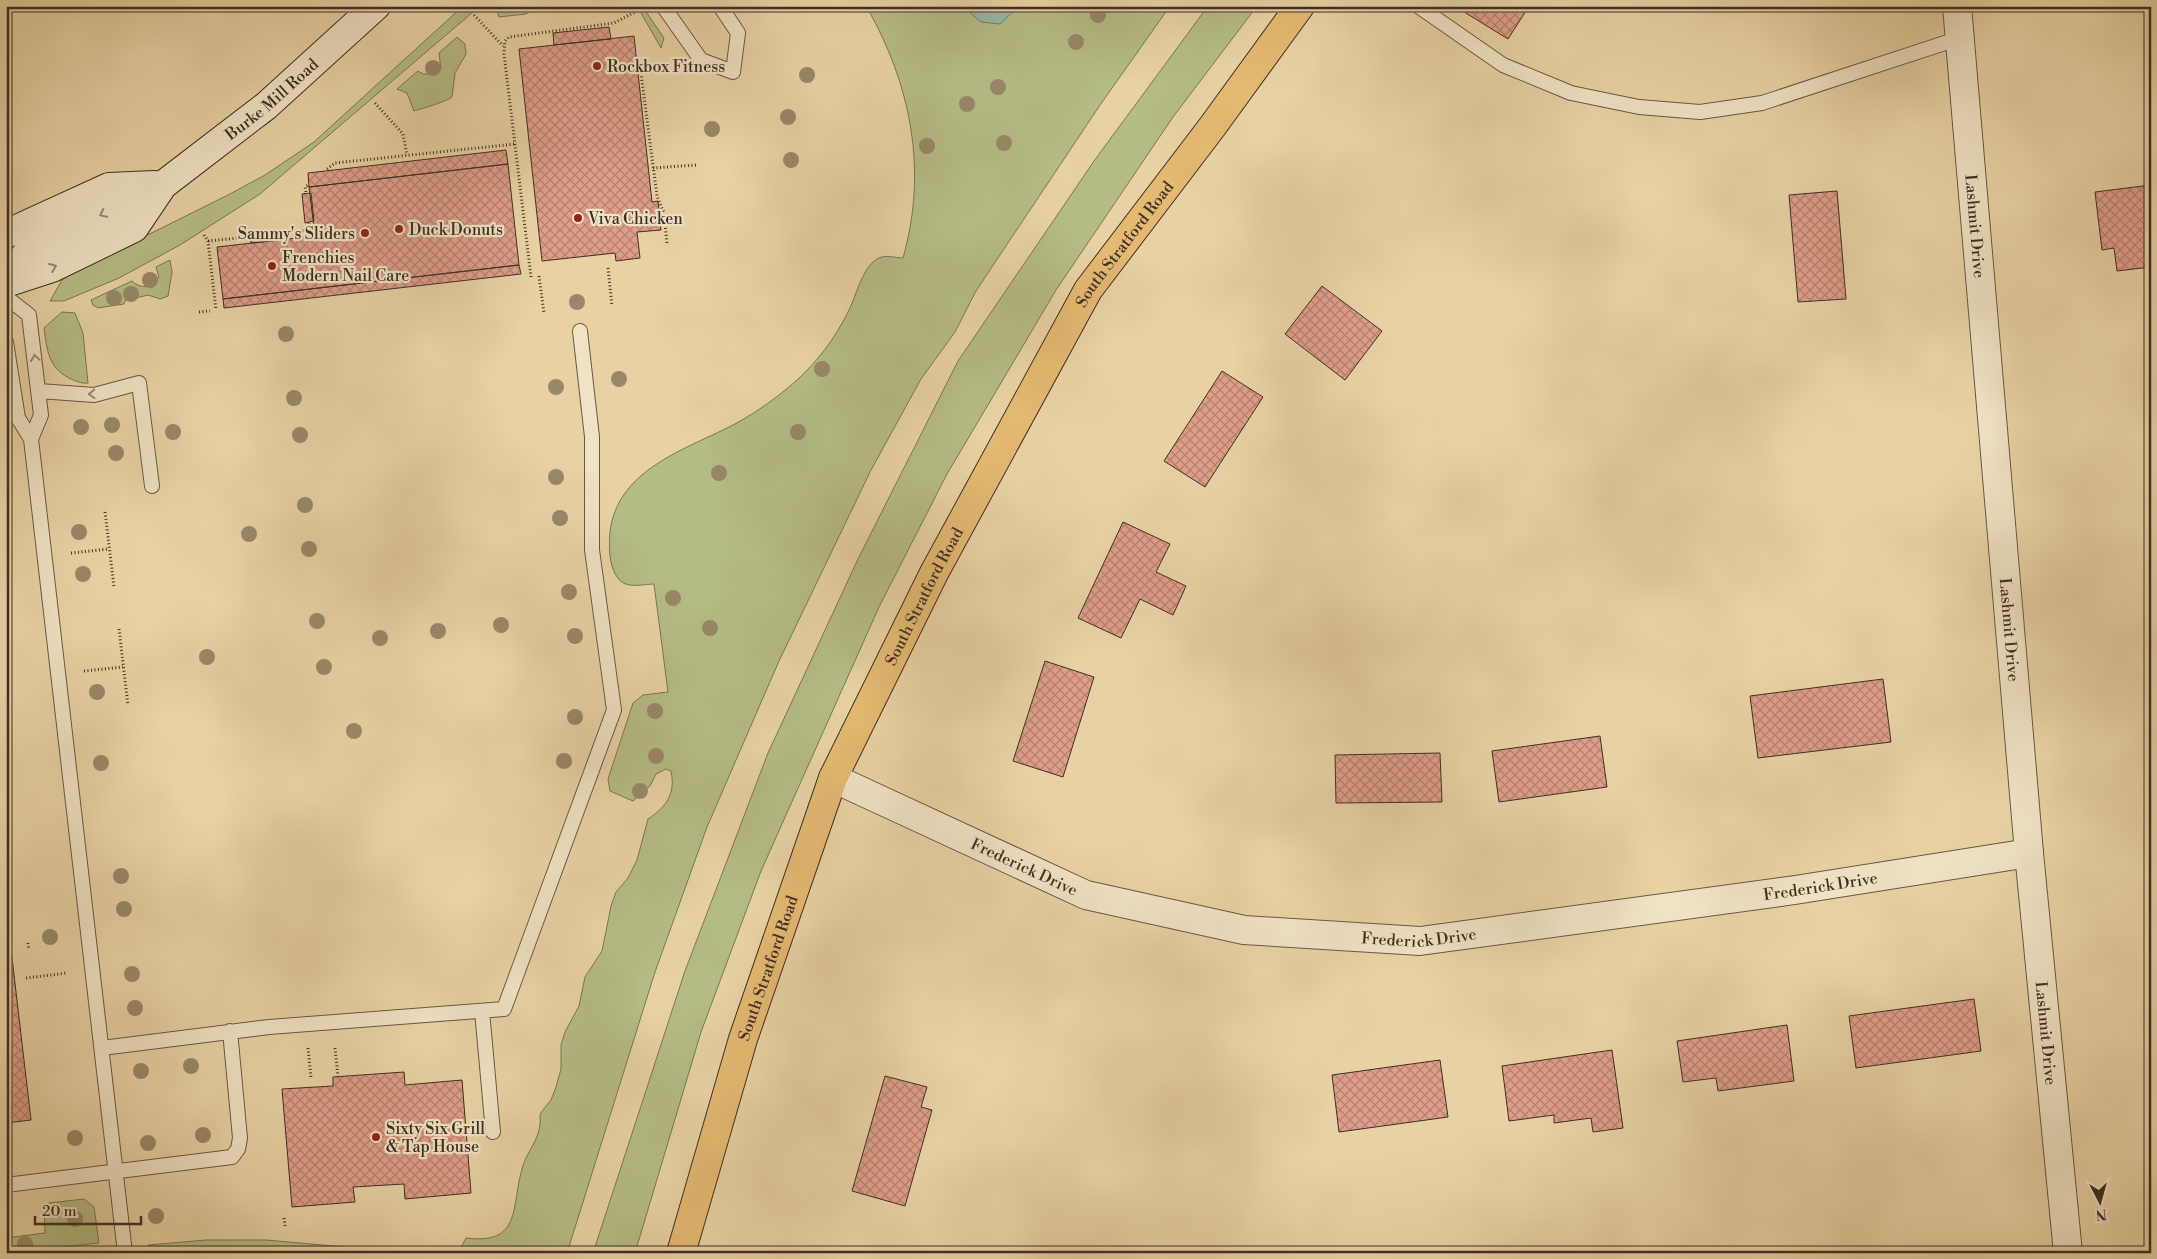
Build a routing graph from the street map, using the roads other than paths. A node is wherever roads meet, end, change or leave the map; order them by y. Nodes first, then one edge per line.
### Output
1 (376, 6) edge
2 (663, 6) edge
3 (720, 6) edge
4 (1300, 6) edge
5 (1418, 6) edge
6 (1957, 6) edge
7 (1960, 38) junction
8 (163, 185) junction
9 (6, 234) edge
10 (8, 295) edge
11 (580, 331) dead end
12 (6, 342) edge
13 (39, 391) junction
14 (31, 439) junction
15 (152, 486) dead end
16 (833, 778) junction
17 (2029, 853) junction
18 (482, 1011) junction
19 (230, 1031) junction
20 (102, 1048) junction
21 (493, 1132) dead end
22 (116, 1172) junction
23 (6, 1185) edge
24 (125, 1253) edge
25 (681, 1253) edge
26 (2068, 1253) edge

1 - 8 street, Burke Mill Road
2 - 3 lane
4 - 16 main road, South Stratford Road
5 - 7 lane
6 - 7 street, Lashmit Drive
7 - 17 street, Lashmit Drive
8 -> 9 street
8 - 10 street, Burke Mill Road
13 -> 10 lane
11 - 18 lane
12 - 14 lane
13 - 14 lane
15 -> 13 lane
14 - 20 lane
16 - 17 street, Frederick Drive
16 - 25 main road, South Stratford Road
17 - 26 street, Lashmit Drive
18 - 19 lane
18 - 21 lane
19 - 20 lane
19 - 22 lane
20 - 22 lane
22 - 23 lane
22 - 24 lane

